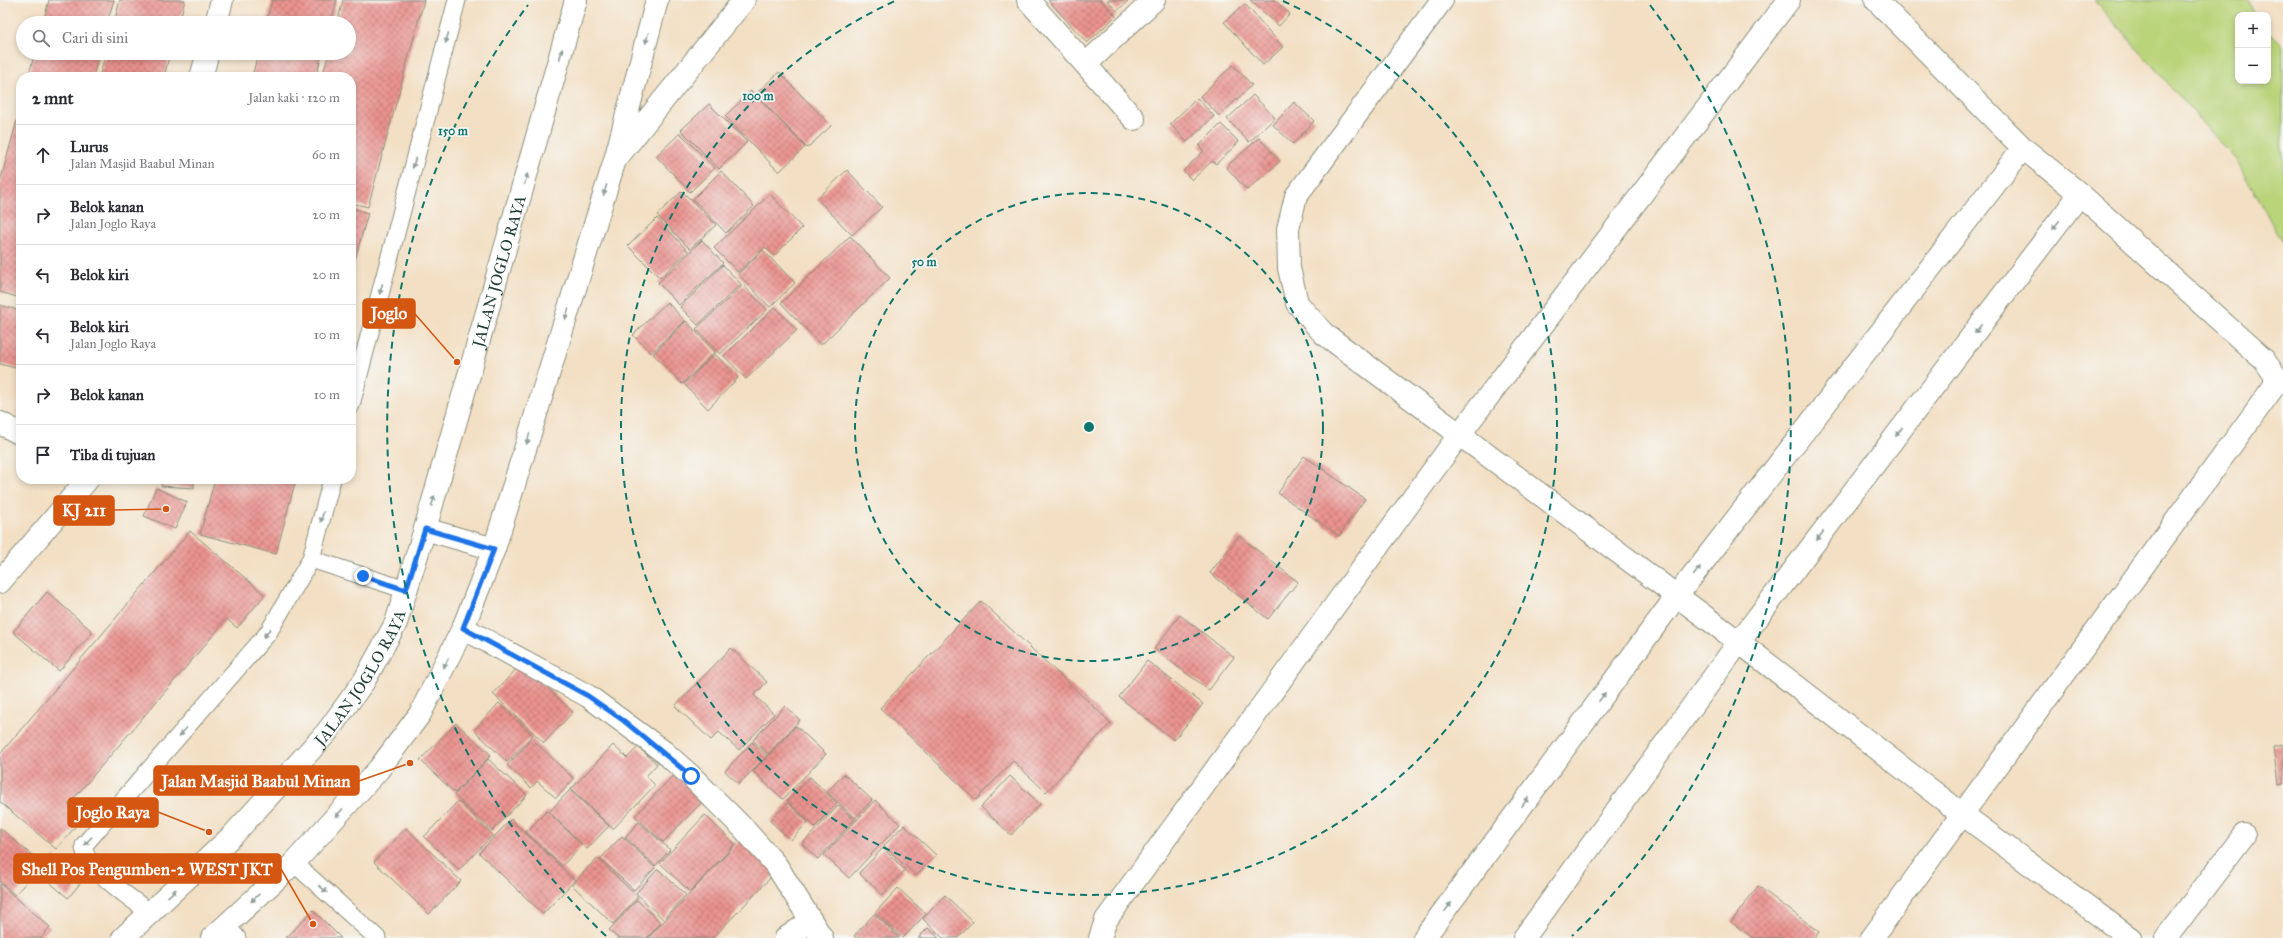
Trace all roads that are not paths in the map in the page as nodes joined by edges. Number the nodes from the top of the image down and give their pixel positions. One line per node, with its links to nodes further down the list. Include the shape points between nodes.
1 (222, 0): 11 (street)
2 (457, 0): 19 (lane, one-way to 19)
3 (576, 0): 25 (street, JALAN JOGLO RAYA, one-way to 3)
4 (657, 0): 17 (street, one-way to 17)
5 (744, 0): 17 (street)
6 (1028, 0): 13 (street)
7 (1154, 0): 13 (street)
8 (1442, 0): 22 (street, via 1296,196 1288,229 1289,268 1297,303 1323,333)
9 (1789, 0): 22 (street)
10 (1876, 0): 16 (street)
11 (218, 16)
12 (206, 60): 14 (street)
13 (1086, 64): 15 (street)
14 (202, 72)
15 (1134, 119)
16 (2023, 148): 18 (street); 30 (street, one-way to 16)
17 (615, 160): 26 (street, one-way to 26)
18 (2080, 194): 32 (street, one-way to 32); 33 (street, via 2264,360 2275,375 2275,385)
19 (356, 386)
20 (0, 423): 21 (street)
21 (16, 431)
22 (1459, 435): 30 (street); 42 (street, via 1106,920)
23 (84, 484): 28 (street)
24 (331, 484): 27 (lane, one-way to 27)
25 (425, 529): 26 (street); 29 (street, JALAN JOGLO RAYA)
26 (494, 549): 31 (street)
27 (311, 559): 29 (lane); 36 (lane, one-way to 36, via 268,633 84,845 85,854 107,880)
28 (0, 582)
29 (406, 590): 36 (street, JALAN JOGLO RAYA, one-way to 29, via 233,835 327,732 364,681 396,623)
30 (1676, 597): 32 (street); 43 (street, one-way to 30)
31 (463, 628): 35 (street, one-way to 35, via 420,714 379,768); 37 (street, via 588,696 664,752 744,829 776,865)
32 (1739, 642): 33 (street); 44 (street)
33 (1962, 814): 45 (street); 46 (street)
34 (2244, 835): 47 (street)
35 (294, 862): 38 (street, one-way to 38); 40 (lane, one-way to 40)
36 (151, 913): 39 (street, JALAN JOGLO RAYA)
37 (816, 929): 41 (street)
38 (225, 934)
39 (123, 938)
40 (377, 938)
41 (786, 938)
42 (1100, 938)
43 (1424, 938)
44 (1524, 938)
45 (1872, 938)
46 (2130, 938)
47 (2166, 938)

